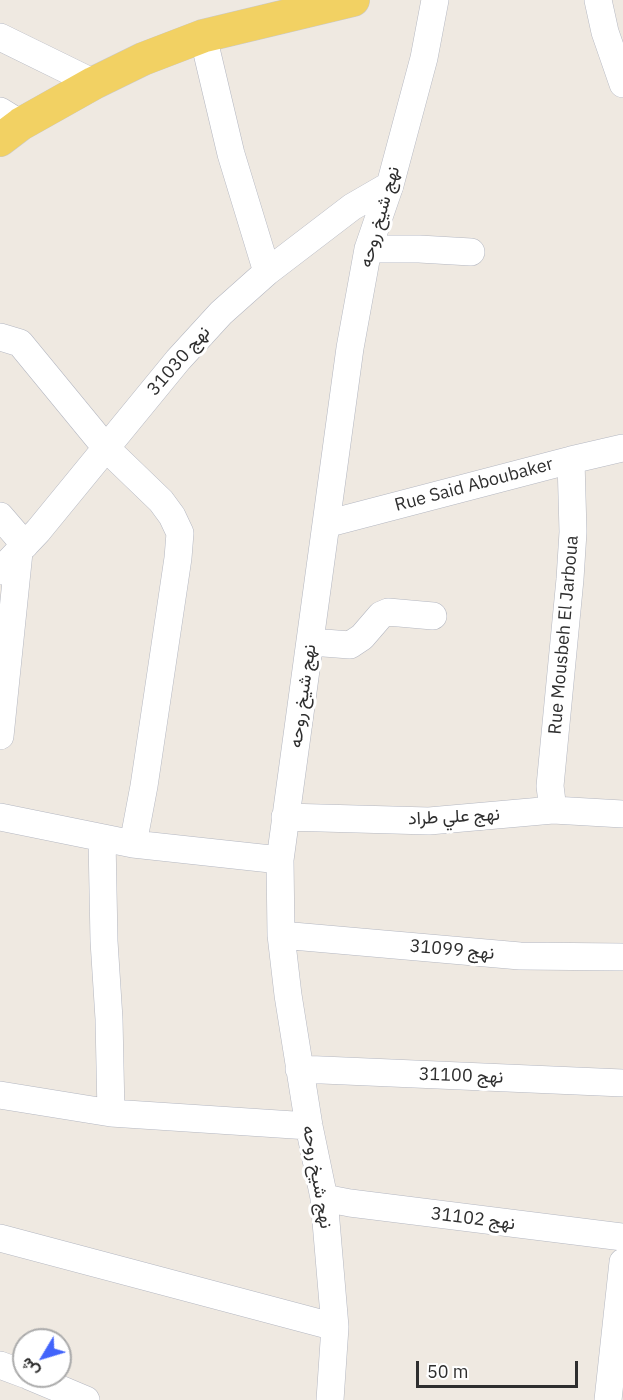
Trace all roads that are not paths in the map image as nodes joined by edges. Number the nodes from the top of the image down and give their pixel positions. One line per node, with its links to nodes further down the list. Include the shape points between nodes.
1 (353, 0): 4 (main road)
2 (435, 0): 9 (street, نهج شيخ روحه, via 424,58)
3 (598, 0): 7 (street, via 604,32)
4 (203, 36): 6 (main road); 12 (street, via 231,154)
5 (0, 37): 6 (street)
6 (94, 83): 8 (main road)
7 (623, 84)
8 (7, 125)
9 (390, 185): 10 (street, نهج شيخ روحه); 12 (street, نهج 31030)
10 (368, 249): 11 (street); 18 (street, نهج شيخ روحه)
11 (471, 252)
12 (264, 260): 14 (street, نهج 31030)
13 (0, 337): 14 (street, via 20,343)
14 (107, 448): 19 (street, نهج 31030); 29 (street, via 160,501 180,533)
15 (623, 448): 16 (street, Rue Said Aboubaker)
16 (571, 460): 18 (street, Rue Said Aboubaker); 24 (street, Rue Mousbeh El Jarboua, via 572,555 550,786)
17 (0, 516): 19 (street)
18 (326, 525): 22 (street, نهج شيخ روحه)
19 (22, 549): 20 (street, نهج 31030); 23 (street)
20 (0, 571)
21 (433, 616): 22 (street, via 388,612 350,645)
22 (310, 642): 27 (street, نهج شيخ روحه)
23 (0, 736)
24 (553, 810): 25 (street, نهج علي طراد); 27 (street, نهج علي طراد, via 429,821)
25 (623, 814)
26 (0, 817): 28 (street)
27 (285, 817): 30 (street, نهج شيخ روحه)
28 (102, 839): 29 (street); 36 (street)
29 (133, 843): 30 (street)
30 (280, 860): 31 (street, نهج شيخ روحه)
31 (281, 935): 32 (street, نهج 31099, via 520,956); 33 (street, نهج شيخ روحه)
32 (623, 957)
33 (299, 1069): 34 (street, نهج 31100); 37 (street, نهج شيخ روحه)
34 (623, 1083)
35 (0, 1095): 36 (street)
36 (111, 1113): 37 (street)
37 (309, 1126): 38 (street, نهج شيخ روحه)
38 (324, 1198): 39 (street, نهج 31102); 42 (street, نهج شيخ روحه)
39 (623, 1237)
40 (0, 1238): 42 (street)
41 (623, 1262): 46 (street)
42 (335, 1327): 45 (street, نهج شيخ روحه)
43 (57, 1388): 44 (street)
44 (86, 1400)
45 (330, 1400)
46 (608, 1400)

